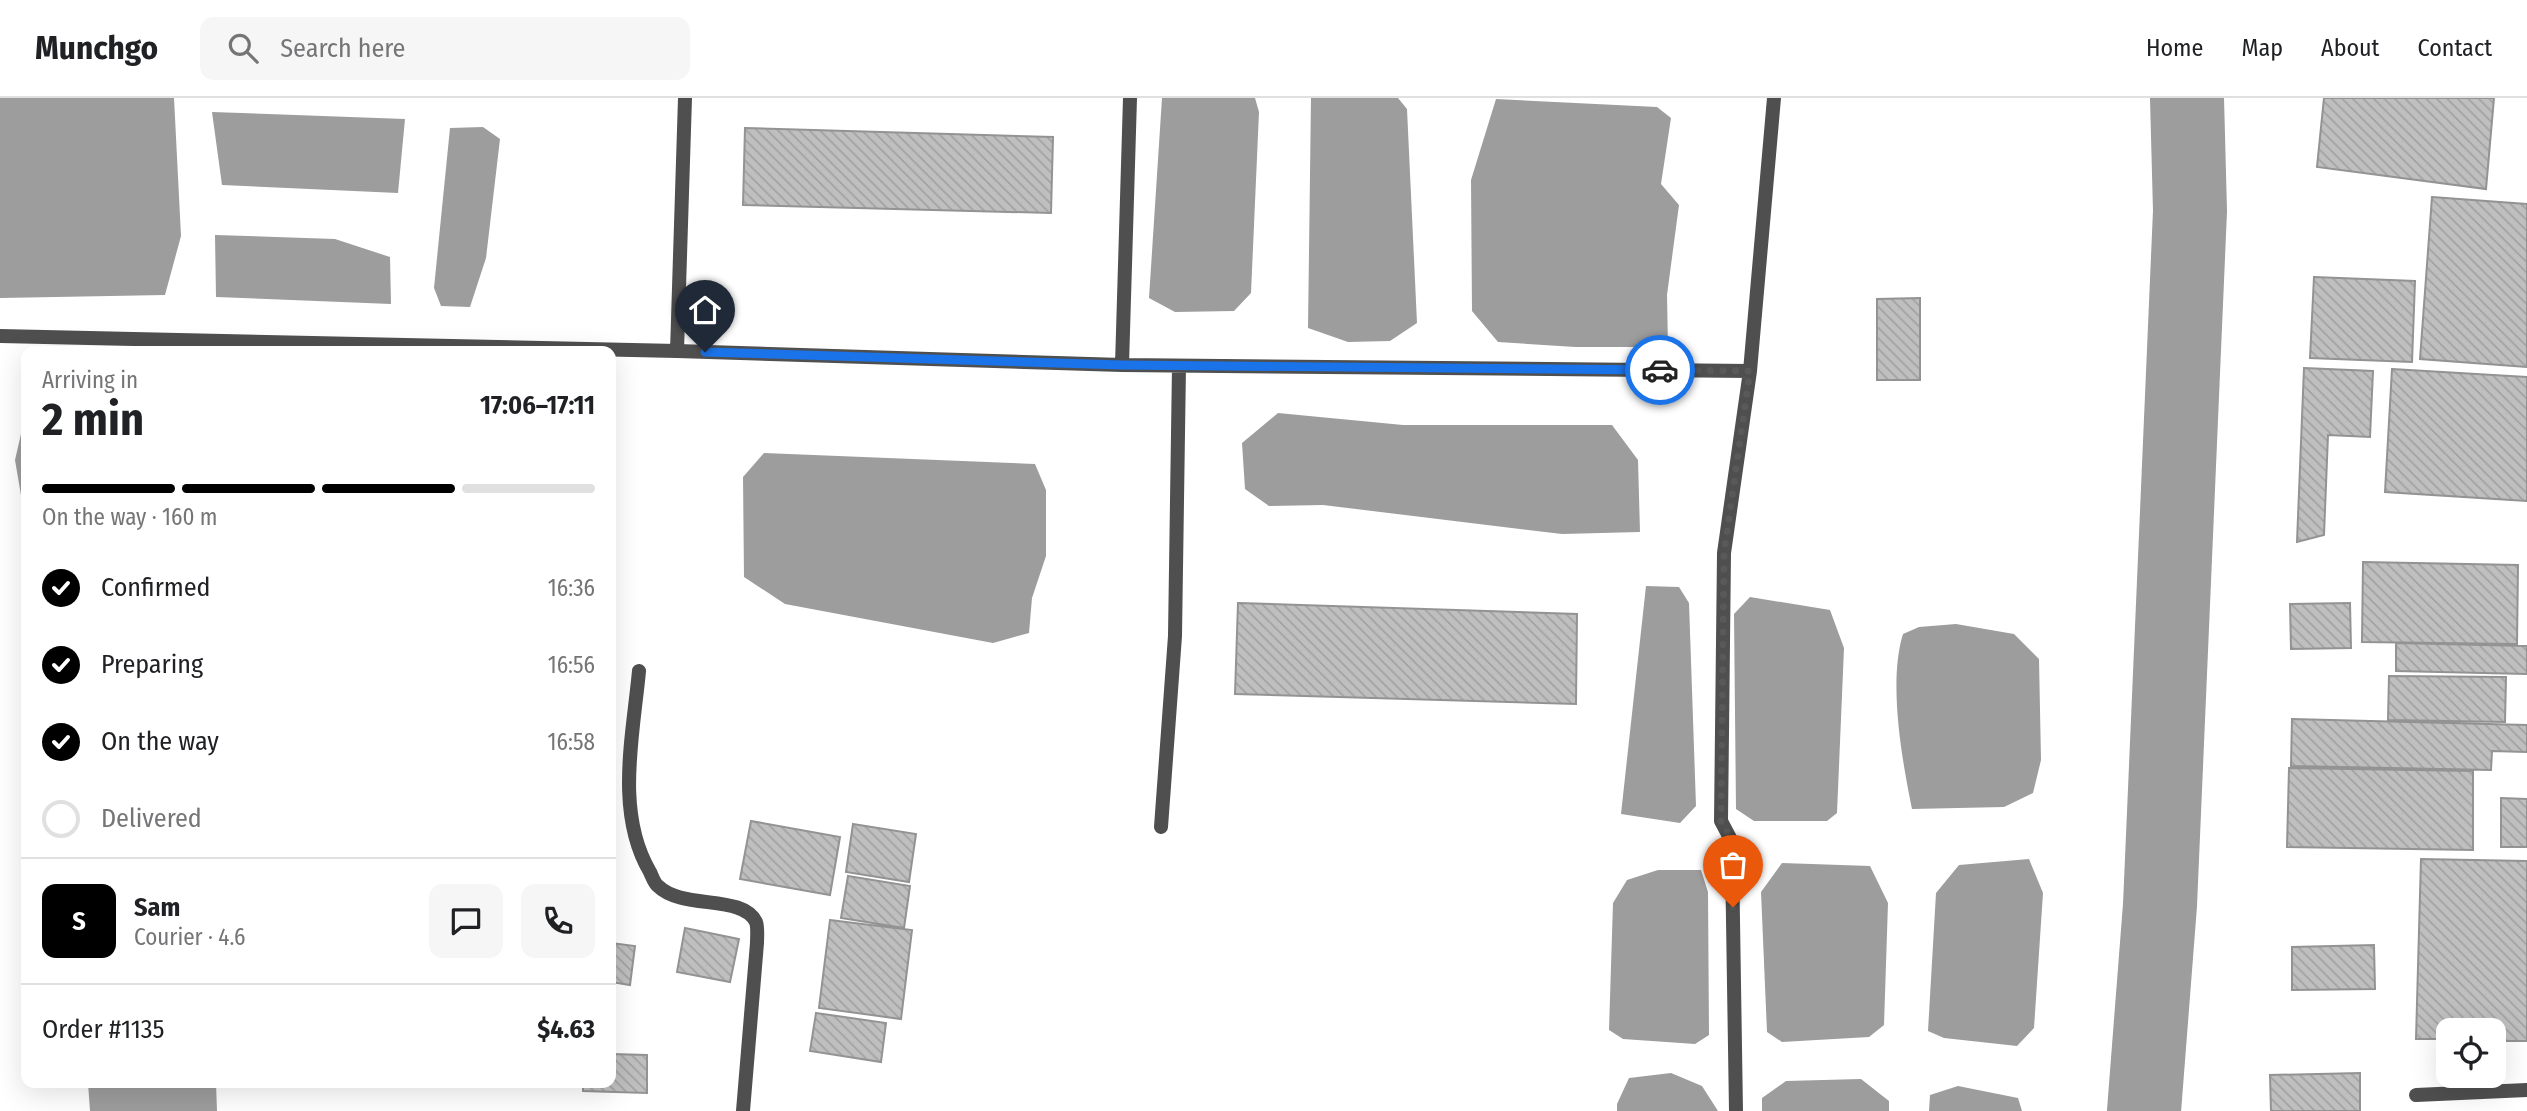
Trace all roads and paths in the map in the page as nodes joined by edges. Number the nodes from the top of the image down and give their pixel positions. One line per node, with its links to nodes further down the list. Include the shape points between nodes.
1 (685, 98): 7 (street)
2 (1130, 98): 8 (street)
3 (1774, 98): 10 (street)
4 (0, 336): 5 (street)
5 (451, 346)
6 (616, 350): 7 (street)
7 (677, 351): 8 (street)
8 (1122, 365): 9 (street)
9 (1179, 366): 10 (street); 12 (street, via 1175,636)
10 (1750, 371): 16 (street, via 1724,553 1721,821 1732,856)
11 (639, 671): 15 (street, via 629,768 630,814 642,859 658,886 682,900 743,908 756,922)
12 (1161, 827)
13 (2527, 1090): 14 (street)
14 (2416, 1096)
15 (743, 1111)
16 (1736, 1111)

